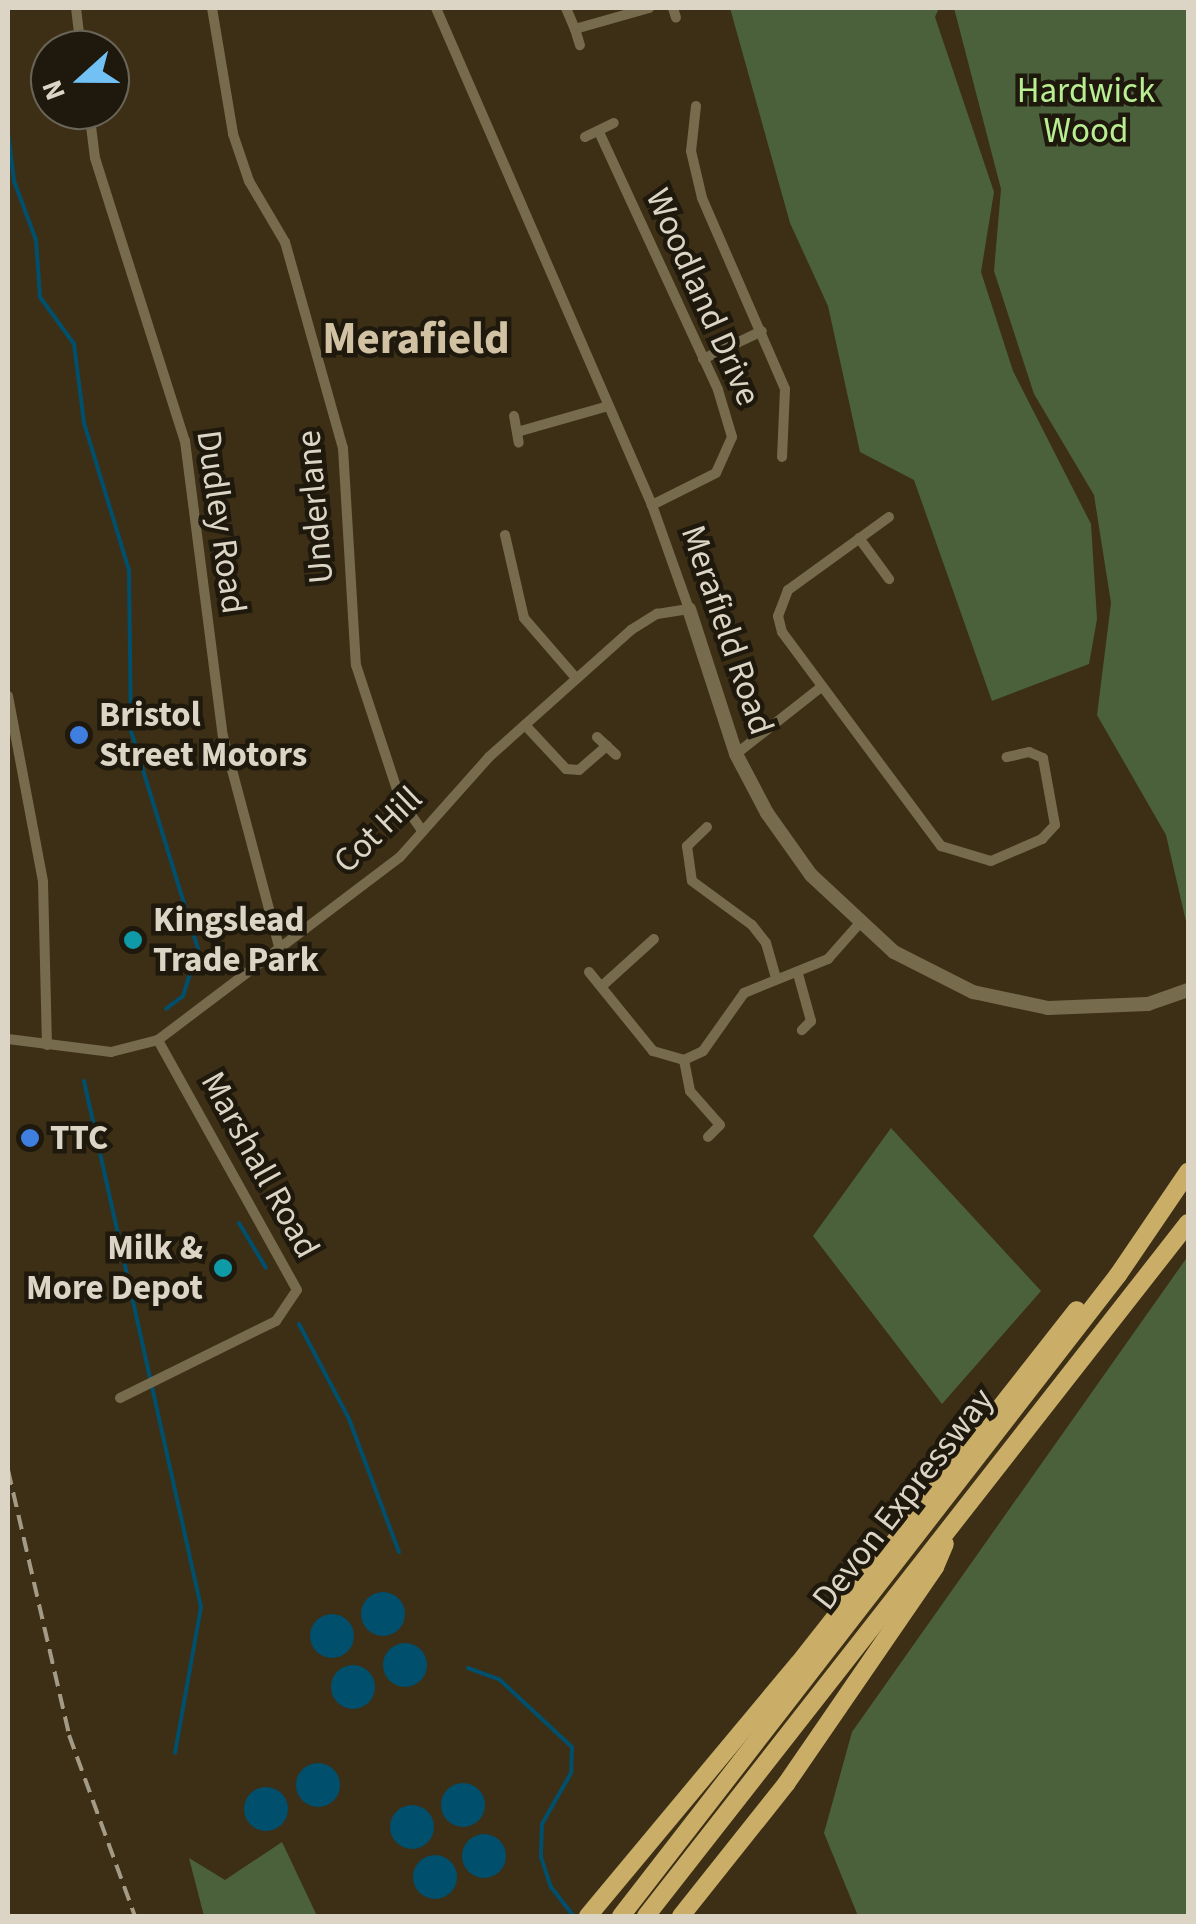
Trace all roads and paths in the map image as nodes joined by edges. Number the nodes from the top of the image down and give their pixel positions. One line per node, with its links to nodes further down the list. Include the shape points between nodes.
1 (212, 8): 33 (street, Underlane, via 233,134 250,182 285,242 343,448 356,665 400,799)
2 (436, 8): 14 (street, Merafield Road)
3 (566, 8): 5 (street)
4 (649, 8): 5 (street)
5 (575, 29): 6 (street)
6 (580, 45)
7 (696, 106): 12 (street, via 694,171)
8 (614, 123): 10 (street)
9 (92, 130): 36 (street, Dudley Road, via 186,441 223,736)
10 (599, 132): 11 (street); 13 (street, Woodland Drive)
11 (584, 137)
12 (762, 331): 13 (street); 16 (street, via 785,389)
13 (703, 359): 17 (street, Woodland Drive, via 728,415 727,455 696,487)
14 (608, 406): 15 (street, via 518,438); 17 (street, Merafield Road)
15 (514, 416)
16 (782, 458)
17 (652, 505): 22 (street, Merafield Road)
18 (889, 517): 20 (street)
19 (505, 535): 23 (street, via 524,618)
20 (859, 538): 21 (street); 24 (street, via 780,602 782,632)
21 (889, 579)
22 (689, 609): 23 (street, Cot Hill, via 656,614); 29 (street, Merafield Road)
23 (576, 678): 26 (street, Cot Hill)
24 (820, 688): 29 (street); 31 (street, via 922,826 964,856 991,861 1020,851 1055,825 1043,758 1029,752)
25 (8, 696): 45 (street, via 43,882)
26 (525, 726): 28 (street, via 566,769 579,770); 33 (street, Cot Hill)
27 (598, 737): 28 (street)
28 (607, 746): 30 (street)
29 (736, 754): 34 (street, Merafield Road, via 778,829)
30 (616, 755)
31 (1006, 756)
32 (707, 826): 39 (street, via 687,846 692,881 752,925 766,943)
33 (421, 829): 36 (street, Cot Hill, via 400,857)
34 (859, 924): 38 (street, via 828,959); 41 (street, Merafield Road, via 924,971 973,992 1048,1008 1148,1004)
35 (654, 939): 40 (street)
36 (279, 947): 44 (street, Cot Hill)
37 (589, 972): 40 (street)
38 (798, 974): 39 (street); 42 (street, via 811,1021)
39 (776, 979): 46 (street, via 744,993 702,1051)
40 (602, 986): 46 (street, via 653,1050)
41 (1188, 990)
42 (802, 1030)
43 (8, 1037): 45 (street, Cot Hill)
44 (158, 1040): 45 (street, Cot Hill, via 110,1052); 51 (street, Marshall Road, via 297,1290 276,1321)
45 (48, 1044)
46 (684, 1060): 47 (street, via 690,1092 720,1125)
47 (708, 1138)
48 (1188, 1172): 49 (highway, Devon Expressway)
49 (1159, 1215): 53 (highway, Devon Expressway); 54 (highway, via 1043,1348)
50 (1188, 1223): 52 (highway, Devon Expressway)
51 (120, 1398)
52 (954, 1520): 55 (highway, Devon Expressway); 56 (highway, via 935,1568 854,1687)
53 (886, 1575): 54 (highway); 55 (highway, Devon Expressway)
54 (799, 1663): 57 (highway)
55 (674, 1869): 58 (highway); 59 (highway)
56 (683, 1913)
57 (588, 1916)
58 (621, 1916)
59 (646, 1916)

